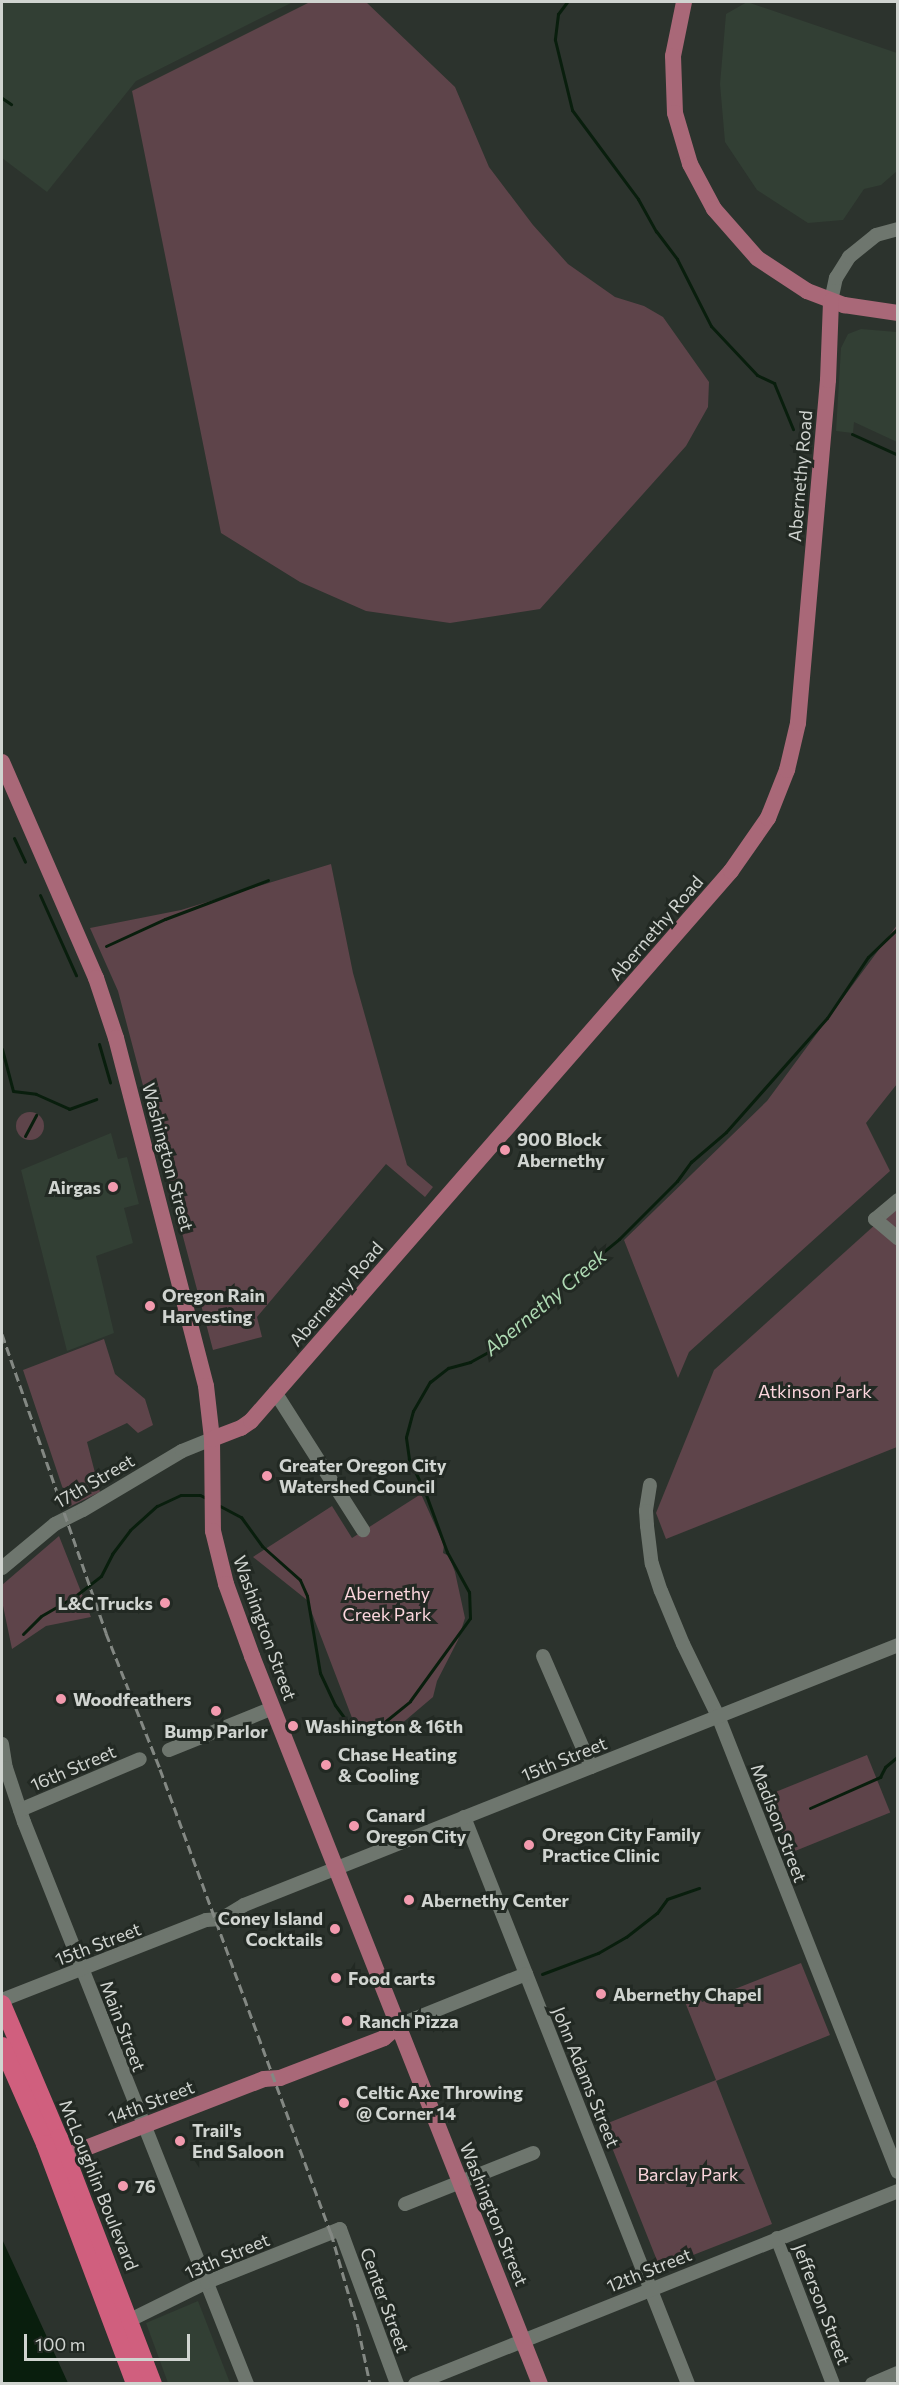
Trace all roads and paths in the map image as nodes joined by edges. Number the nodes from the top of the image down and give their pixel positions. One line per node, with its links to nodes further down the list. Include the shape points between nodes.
1 (684, 2): 3 (main road, via 674,44 672,88 677,126 693,171 714,209 750,251 783,277)
2 (897, 230): 3 (street, via 876,235 849,257 836,278)
3 (831, 302): 4 (main road); 8 (main road, Abernethy Road, via 828,380 798,723 787,770 768,818 731,872)
4 (897, 313)
5 (2, 762): 9 (main road, Washington Street, via 105,1003 188,1309 206,1386)
6 (897, 1200): 7 (street, via 875,1219)
7 (897, 1238)
8 (275, 1392): 9 (main road, Abernethy Road, via 246,1425); 11 (street)
9 (212, 1439): 12 (street, 17th Street, via 182,1451 54,1524); 15 (main road, Washington Street, via 213,1531 223,1573)
10 (650, 1485): 16 (street, Madison Street, via 646,1510 655,1574 682,1644)
11 (363, 1530)
12 (2, 1568)
13 (897, 1645): 16 (street, 15th Street)
14 (543, 1656): 20 (street)
15 (273, 1708): 18 (street); 23 (main road, Washington Street)
16 (718, 1716): 20 (street, 15th Street); 32 (street, Madison Street)
17 (2, 1744): 21 (street, Main Street)
18 (169, 1750)
19 (140, 1759): 21 (street, 16th Street)
20 (591, 1767): 22 (street, 15th Street)
21 (20, 1810): 24 (street, Main Street)
22 (464, 1817): 23 (street, 15th Street); 25 (street, John Adams Street)
23 (336, 1868): 24 (street, 15th Street, via 244,1905 221,1919 206,1920); 27 (main road, Washington Street)
24 (83, 1968): 26 (street, 15th Street); 29 (street, Main Street)
25 (526, 1974): 27 (street, 14th Street); 39 (street, John Adams Street)
26 (2, 2002): 31 (highway, McLoughlin Boulevard)
27 (399, 2025): 29 (main road, 14th Street, via 379,2027 274,2068 264,2079); 33 (main road, Washington Street)
28 (2, 2046): 31 (highway, McLoughlin Boulevard)
29 (143, 2126): 31 (main road, 14th Street); 38 (street, Main Street)
30 (533, 2153): 33 (street)
31 (58, 2159): 40 (highway, McLoughlin Boulevard); 43 (highway, McLoughlin Boulevard)
32 (897, 2172)
33 (461, 2181): 35 (street); 41 (main road, Washington Street)
34 (897, 2191): 37 (street, 12th Street)
35 (405, 2204)
36 (340, 2229): 38 (street, 13th Street); 46 (street, Center Street)
37 (777, 2238): 39 (street, 12th Street); 50 (street, Jefferson Street)
38 (207, 2282): 40 (street, 13th Street); 45 (street, Main Street)
39 (650, 2289): 41 (street, 12th Street); 49 (street, John Adams Street)
40 (130, 2319): 44 (highway, McLoughlin Boulevard)
41 (523, 2340): 47 (street, 12th Street); 48 (main road, Washington Street)
42 (897, 2373): 51 (street)
43 (135, 2384)
44 (153, 2384)
45 (247, 2384)
46 (397, 2384)
47 (415, 2384)
48 (540, 2384)
49 (688, 2384)
50 (833, 2384)
51 (872, 2384)

